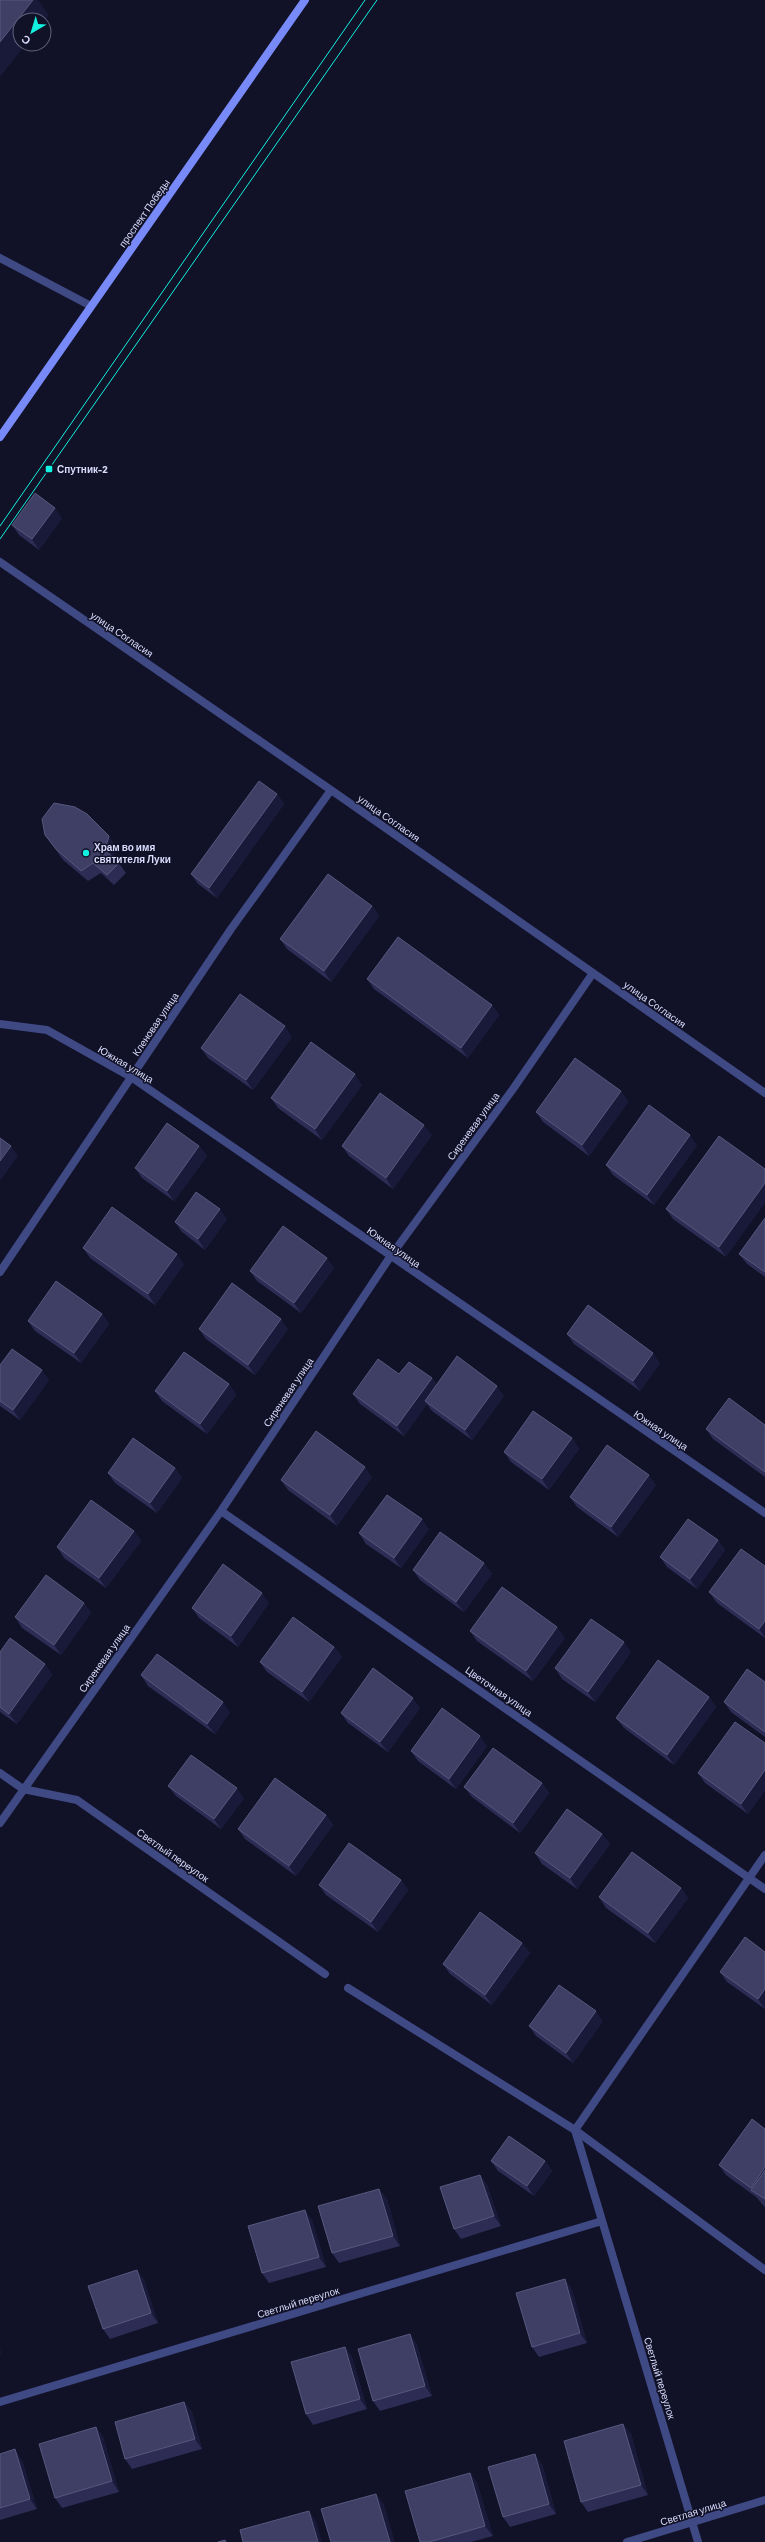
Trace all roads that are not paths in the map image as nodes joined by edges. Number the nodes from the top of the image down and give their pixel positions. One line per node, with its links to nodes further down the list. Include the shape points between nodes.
1 (305, 0): 3 (main road, проспект Победы)
2 (0, 258): 3 (street)
3 (91, 306): 4 (main road, проспект Победы)
4 (0, 437)
5 (0, 562): 6 (street, улица Согласия)
6 (331, 790): 7 (street, улица Согласия); 9 (street, Кленовая улица, via 231,929)
7 (593, 973): 10 (street, улица Согласия); 11 (street, Сиреневая улица, via 513,1089)
8 (0, 1024): 9 (street, Южная улица, via 47,1030)
9 (131, 1077): 11 (street, Южная улица); 12 (street, Кленовая улица)
10 (765, 1093)
11 (390, 1257): 13 (street, Сиреневая улица); 14 (street, Южная улица)
12 (0, 1272)
13 (221, 1511): 16 (street, Сиреневая улица); 19 (street, Цветочная улица)
14 (765, 1513)
15 (0, 1773): 16 (street, Светлый переулок)
16 (23, 1789): 17 (street, Сиреневая улица); 21 (street, Светлый переулок, via 77,1800)
17 (0, 1822)
18 (765, 1855): 19 (street)
19 (750, 1878): 20 (street, Цветочная улица); 23 (street)
20 (765, 1889)
21 (325, 1974)
22 (348, 1988): 23 (street)
23 (575, 2130): 24 (street, Светлый переулок); 25 (street)
24 (602, 2221): 26 (street, Светлый переулок); 28 (street, Светлый переулок)
25 (765, 2270)
26 (0, 2402)
27 (765, 2500): 28 (street, Светлая улица)
28 (693, 2522): 29 (street, Светлая улица); 30 (street, Светлый переулок)
29 (627, 2542)
30 (698, 2542)

